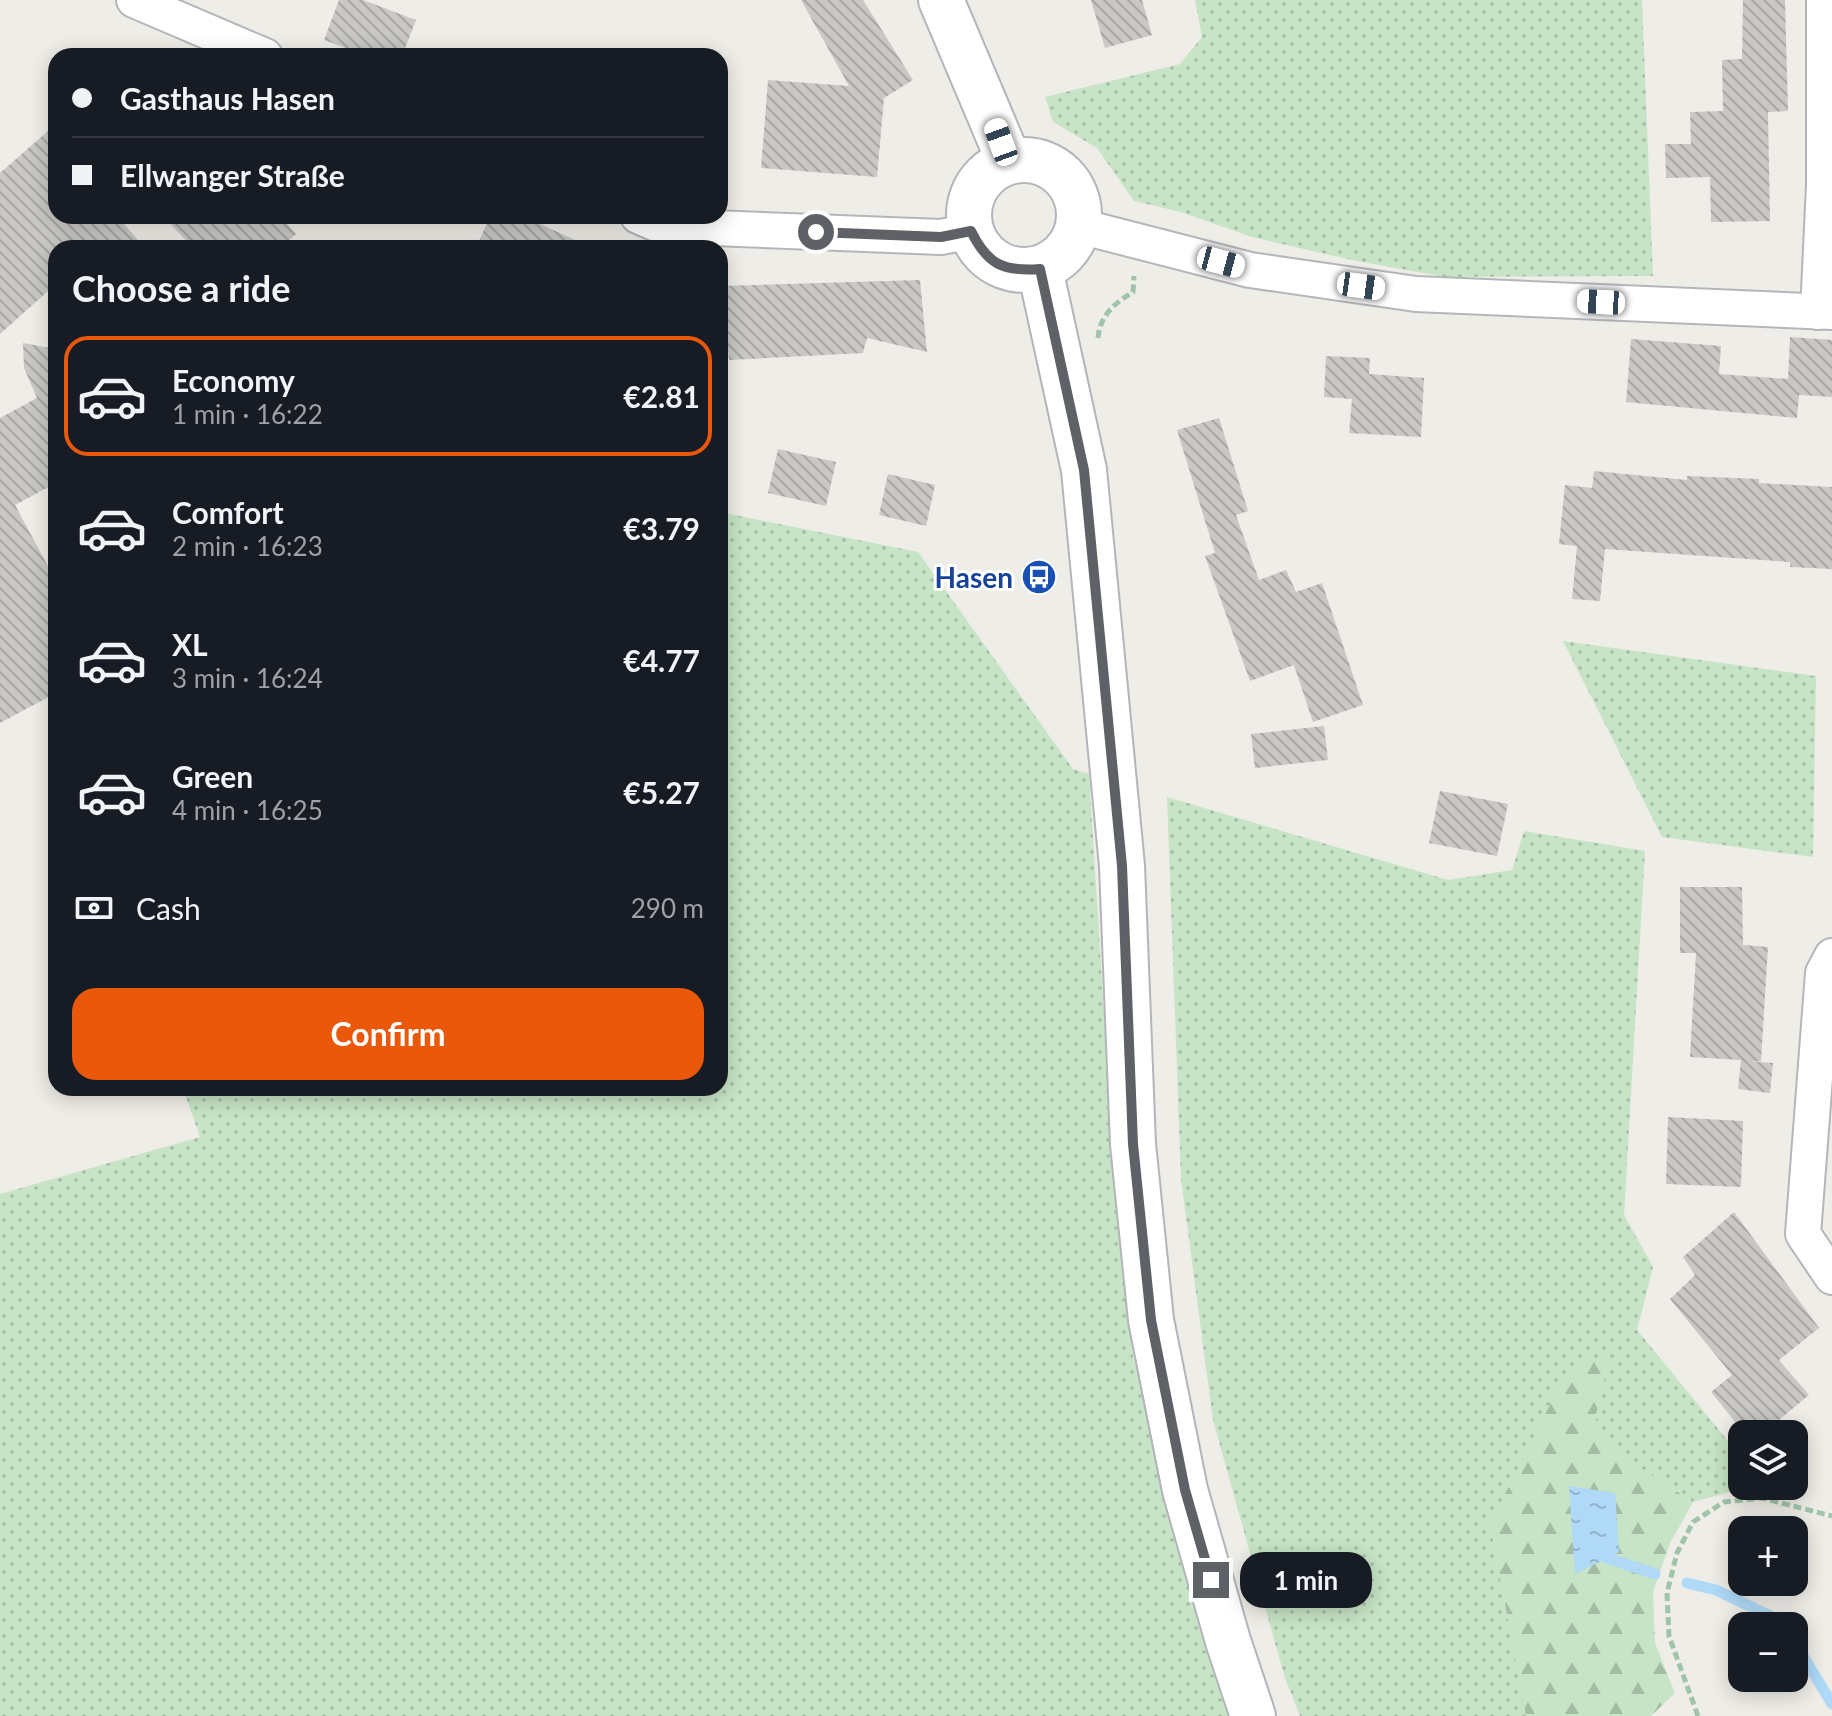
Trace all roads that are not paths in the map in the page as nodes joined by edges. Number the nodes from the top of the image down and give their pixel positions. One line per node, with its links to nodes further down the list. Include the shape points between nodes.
1 (134, 0): 4 (street)
2 (941, 0): 5 (street)
3 (1824, 0): 10 (street)
4 (246, 48)
5 (1009, 161): 7 (street, via 1053,167 1070,183 1079,204); 8 (street, via 975,188 968,209)
6 (656, 224): 8 (street, via 941,237)
7 (1079, 226): 9 (street, via 1065,253); 10 (street, via 1250,270 1416,294)
8 (971, 231): 9 (street, via 980,250 997,264 1018,271)
9 (1040, 269): 13 (street, via 1084,470 1122,866 1133,1144 1151,1320 1185,1490)
10 (1825, 312)
11 (1832, 956): 12 (street, via 1823,973 1803,1234)
12 (1832, 1277)
13 (1253, 1716)

